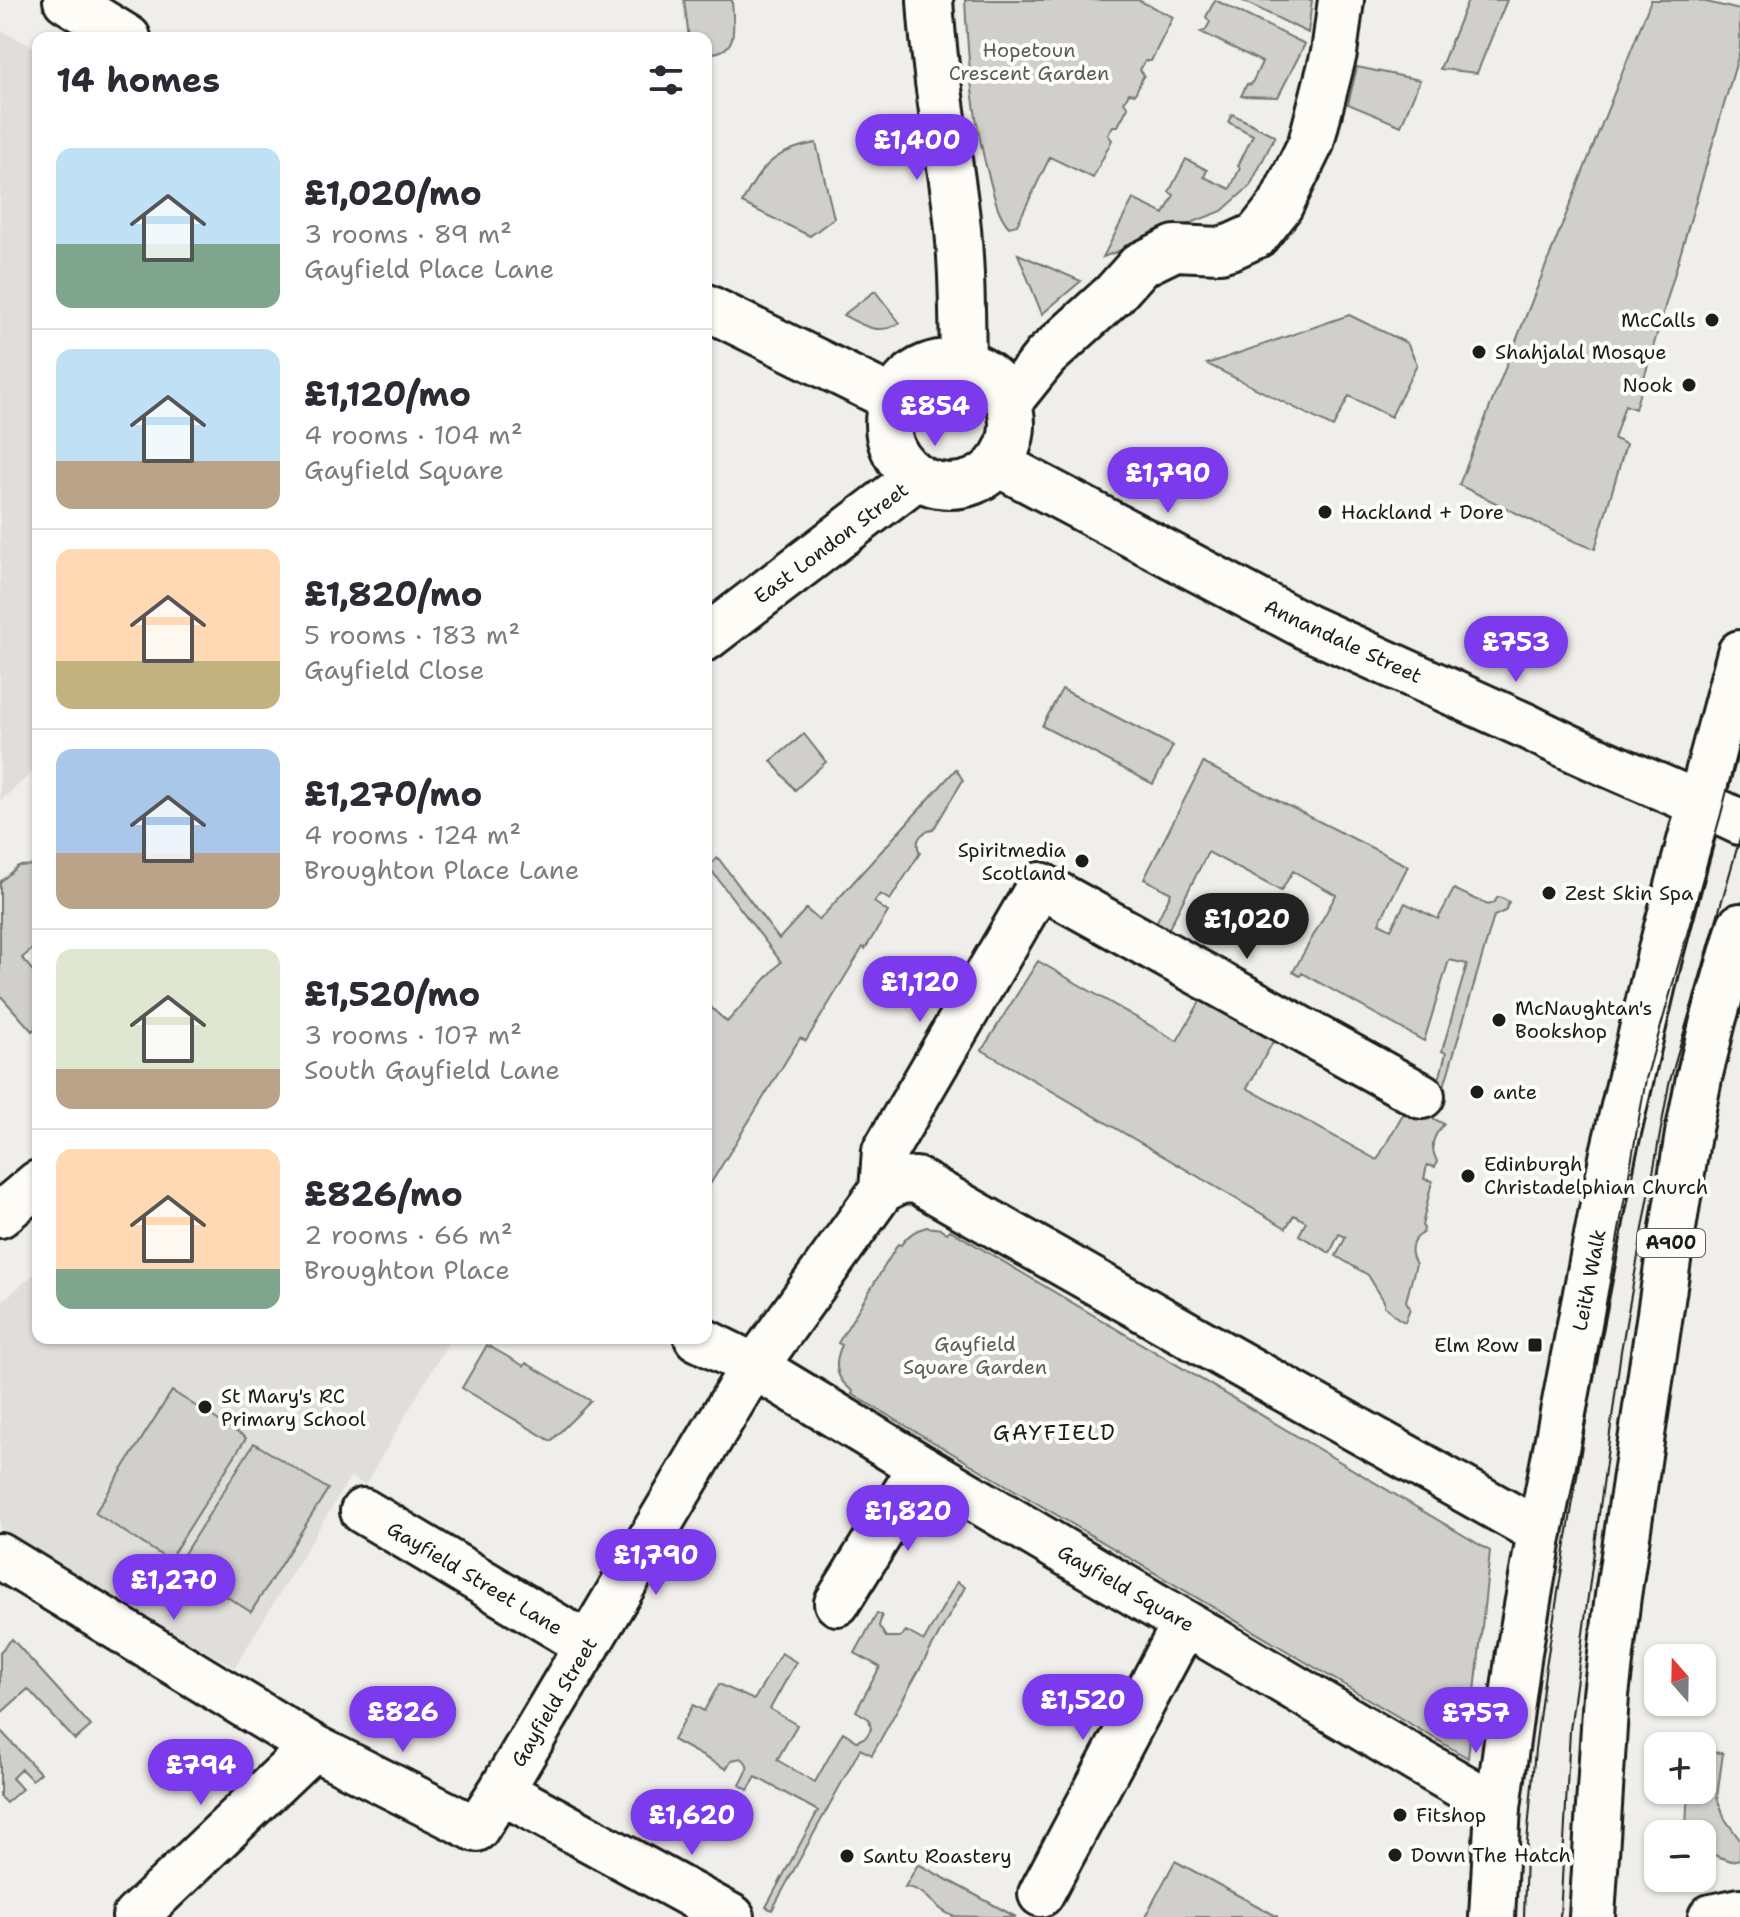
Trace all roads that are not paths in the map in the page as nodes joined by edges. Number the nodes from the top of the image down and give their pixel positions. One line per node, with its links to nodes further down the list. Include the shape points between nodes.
1 (66, 0): 4 (street)
2 (930, 0): 6 (street, via 955,205)
3 (1341, 0): 8 (street, via 1334,53 1311,143 1280,206 1257,235 1220,250 1175,248 1140,265 1046,356)
4 (118, 32)
5 (712, 310): 7 (street)
6 (963, 363): 7 (street, via 922,369); 8 (street, via 994,380)
7 (893, 399): 10 (street, via 888,427 892,445)
8 (1009, 402): 9 (street, via 1012,431)
9 (998, 464): 10 (street, via 960,486); 13 (street, Annandale Street, via 1307,627)
10 (917, 477): 11 (street, East London Street)
11 (712, 633)
12 (1740, 653): 13 (street, Leith Walk)
13 (1699, 803): 14 (street, Annandale Street); 24 (street, Leith Walk, via 1613,1153)
14 (1740, 822)
15 (1740, 926): 37 (street, A900, via 1699,1078 1665,1275 1608,1681)
16 (1422, 1096): 18 (street, via 1040,885 885,1151)
17 (32, 1188): 19 (street)
18 (882, 1190): 21 (street); 24 (street, via 916,1180)
19 (0, 1215)
20 (709, 1344): 21 (street, Gayfield Square)
21 (754, 1366): 22 (street, Gayfield Square); 28 (street, Gayfield Street)
22 (921, 1467): 26 (street); 27 (street, Gayfield Square)
23 (363, 1511): 28 (street, Gayfield Street Lane)
24 (1540, 1532): 31 (street, Leith Walk)
25 (0, 1556): 29 (street)
26 (837, 1603)
27 (1185, 1623): 31 (street, Gayfield Square); 32 (street)
28 (588, 1645): 30 (street, Gayfield Street)
29 (313, 1747): 30 (street, Gayfield Street, via 476,1829); 34 (street)
30 (501, 1791): 35 (street)
31 (1498, 1807): 36 (street, Leith Walk)
32 (1041, 1894)
33 (1740, 1911): 38 (street)
34 (135, 1917)
35 (732, 1917)
36 (1492, 1917)
37 (1592, 1917)
38 (1711, 1917)

